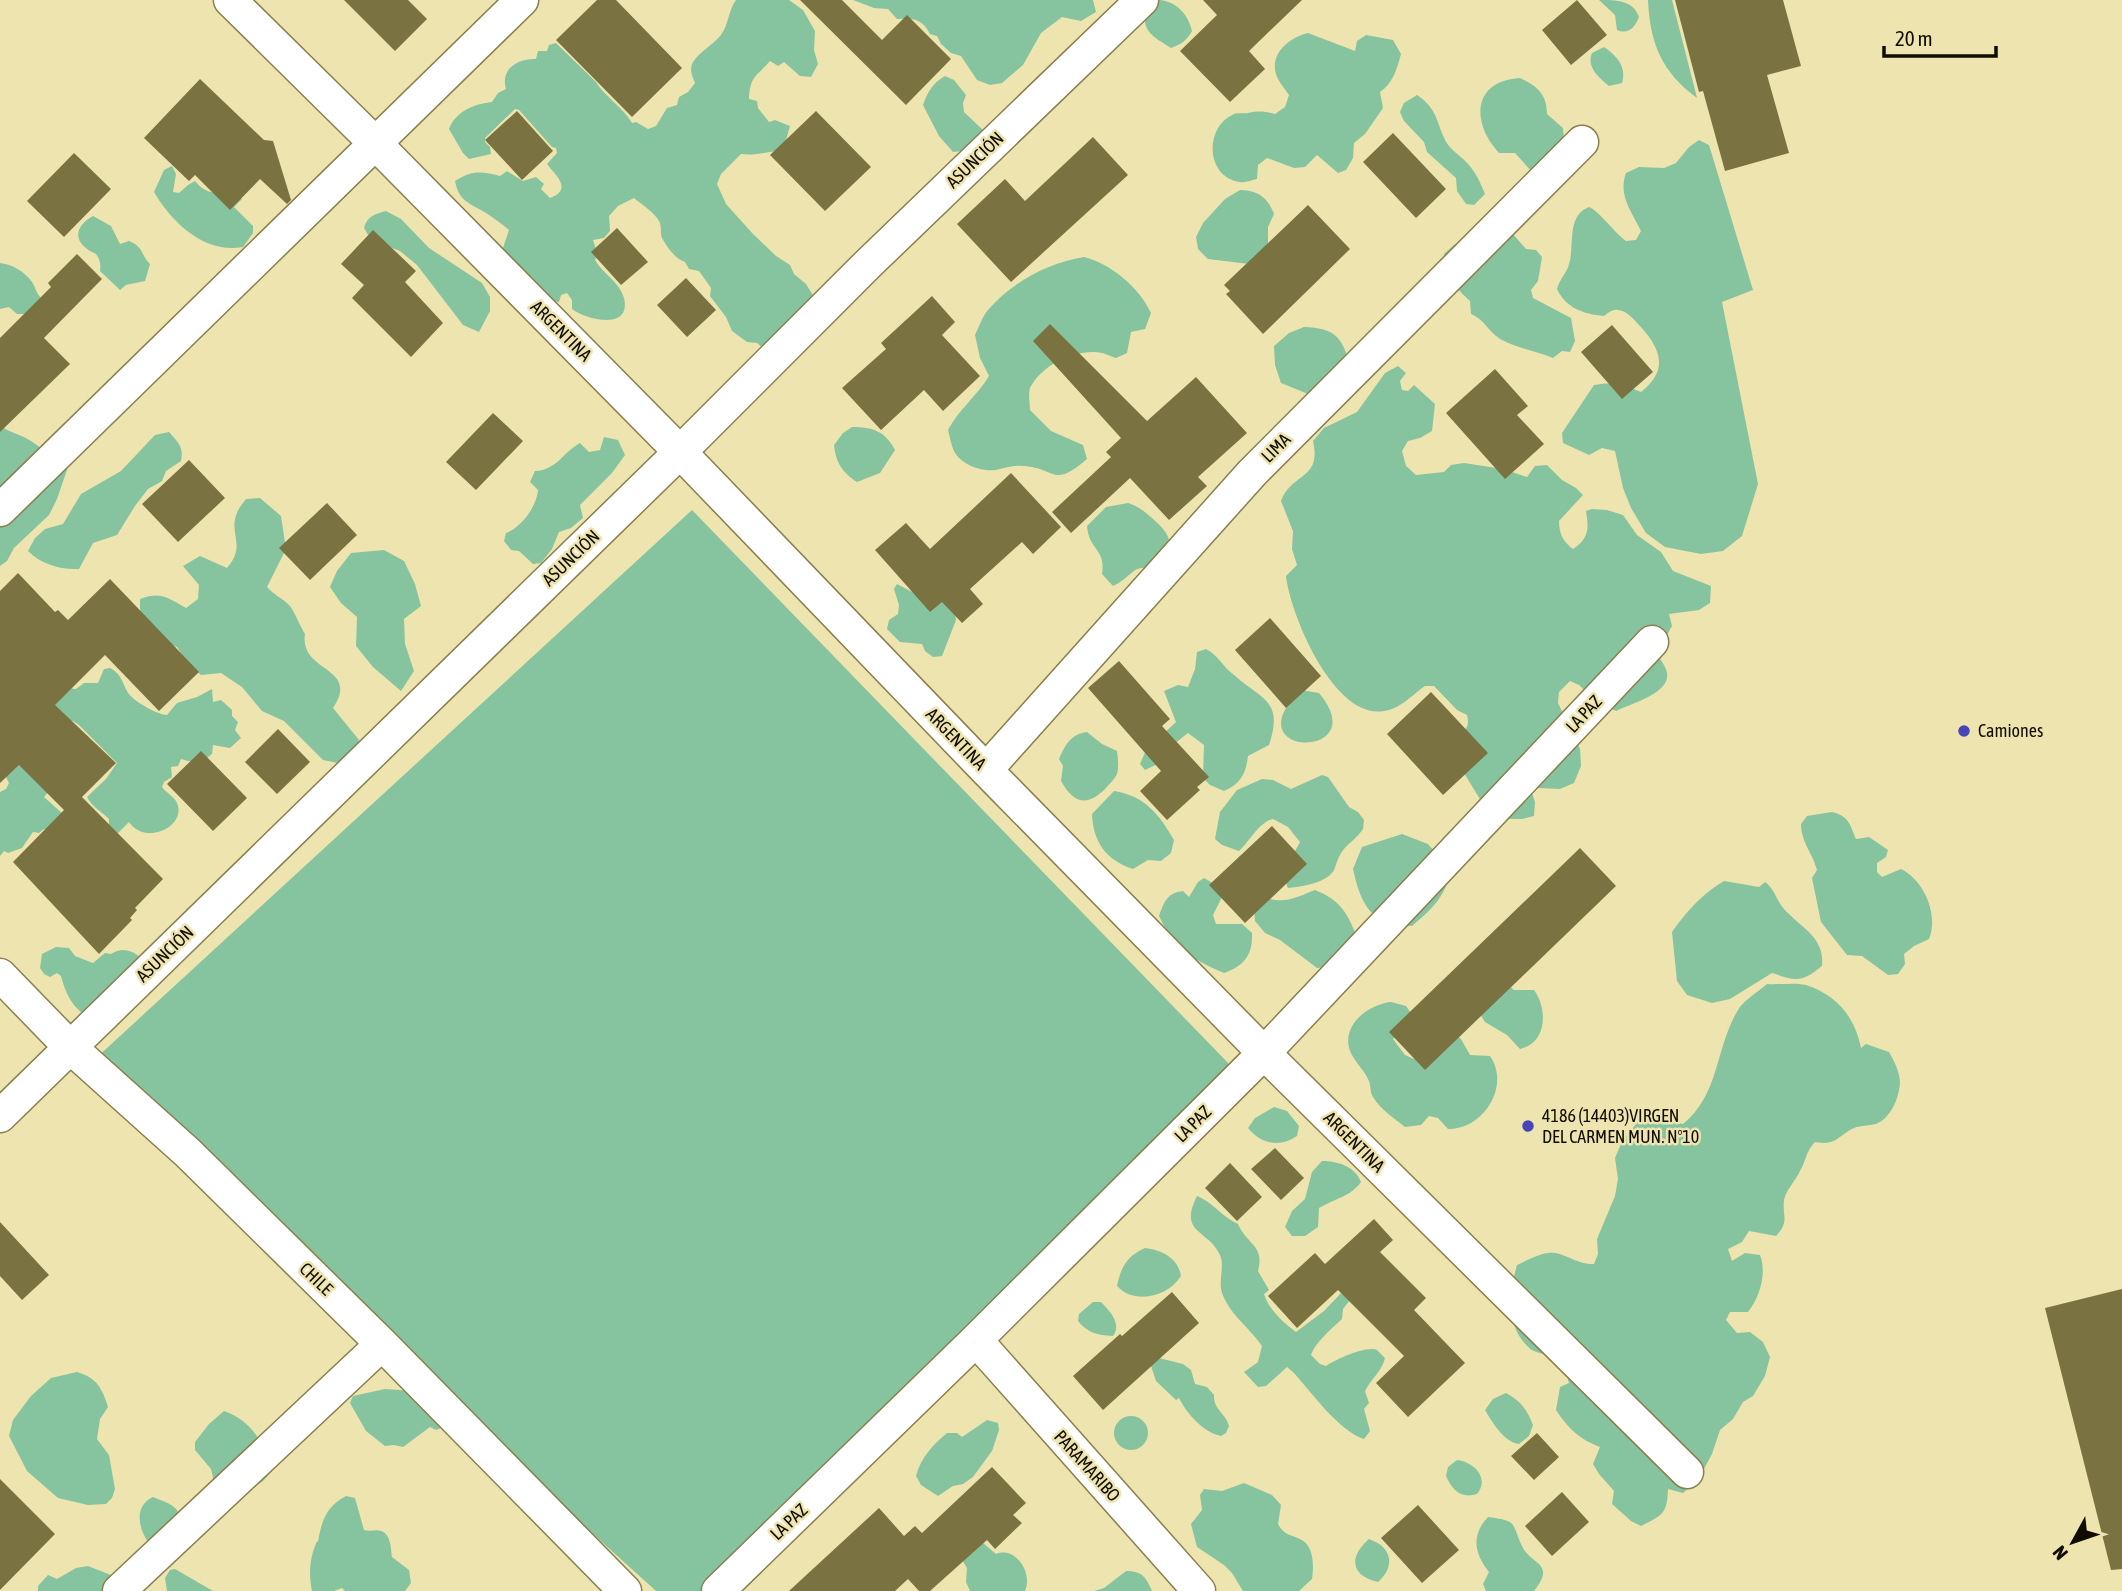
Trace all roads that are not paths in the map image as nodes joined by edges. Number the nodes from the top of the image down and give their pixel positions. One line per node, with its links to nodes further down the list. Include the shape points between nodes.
1 (230, 0): 5 (street, ARGENTINA)
2 (522, 0): 5 (street)
3 (1142, 0): 6 (street, ASUNCIÓN)
4 (1582, 142): 9 (street, LIMA, via 1252,473)
5 (376, 144): 6 (street, ARGENTINA); 7 (street)
6 (680, 452): 9 (street, ARGENTINA); 11 (street, ASUNCIÓN)
7 (0, 510)
8 (1652, 642): 12 (street, LA PAZ)
9 (986, 770): 12 (street, ARGENTINA)
10 (0, 975): 11 (street, CHILE)
11 (70, 1047): 13 (street, ASUNCIÓN); 15 (street, CHILE, via 188,1153)
12 (1264, 1053): 14 (street, LA PAZ); 16 (street, ARGENTINA)
13 (0, 1115)
14 (976, 1340): 19 (street, LA PAZ); 20 (street, PARAMARIBO)
15 (382, 1344): 17 (street); 18 (street, CHILE)
16 (1687, 1472)
17 (120, 1591)
18 (625, 1591)
19 (718, 1591)
20 (1199, 1591)

